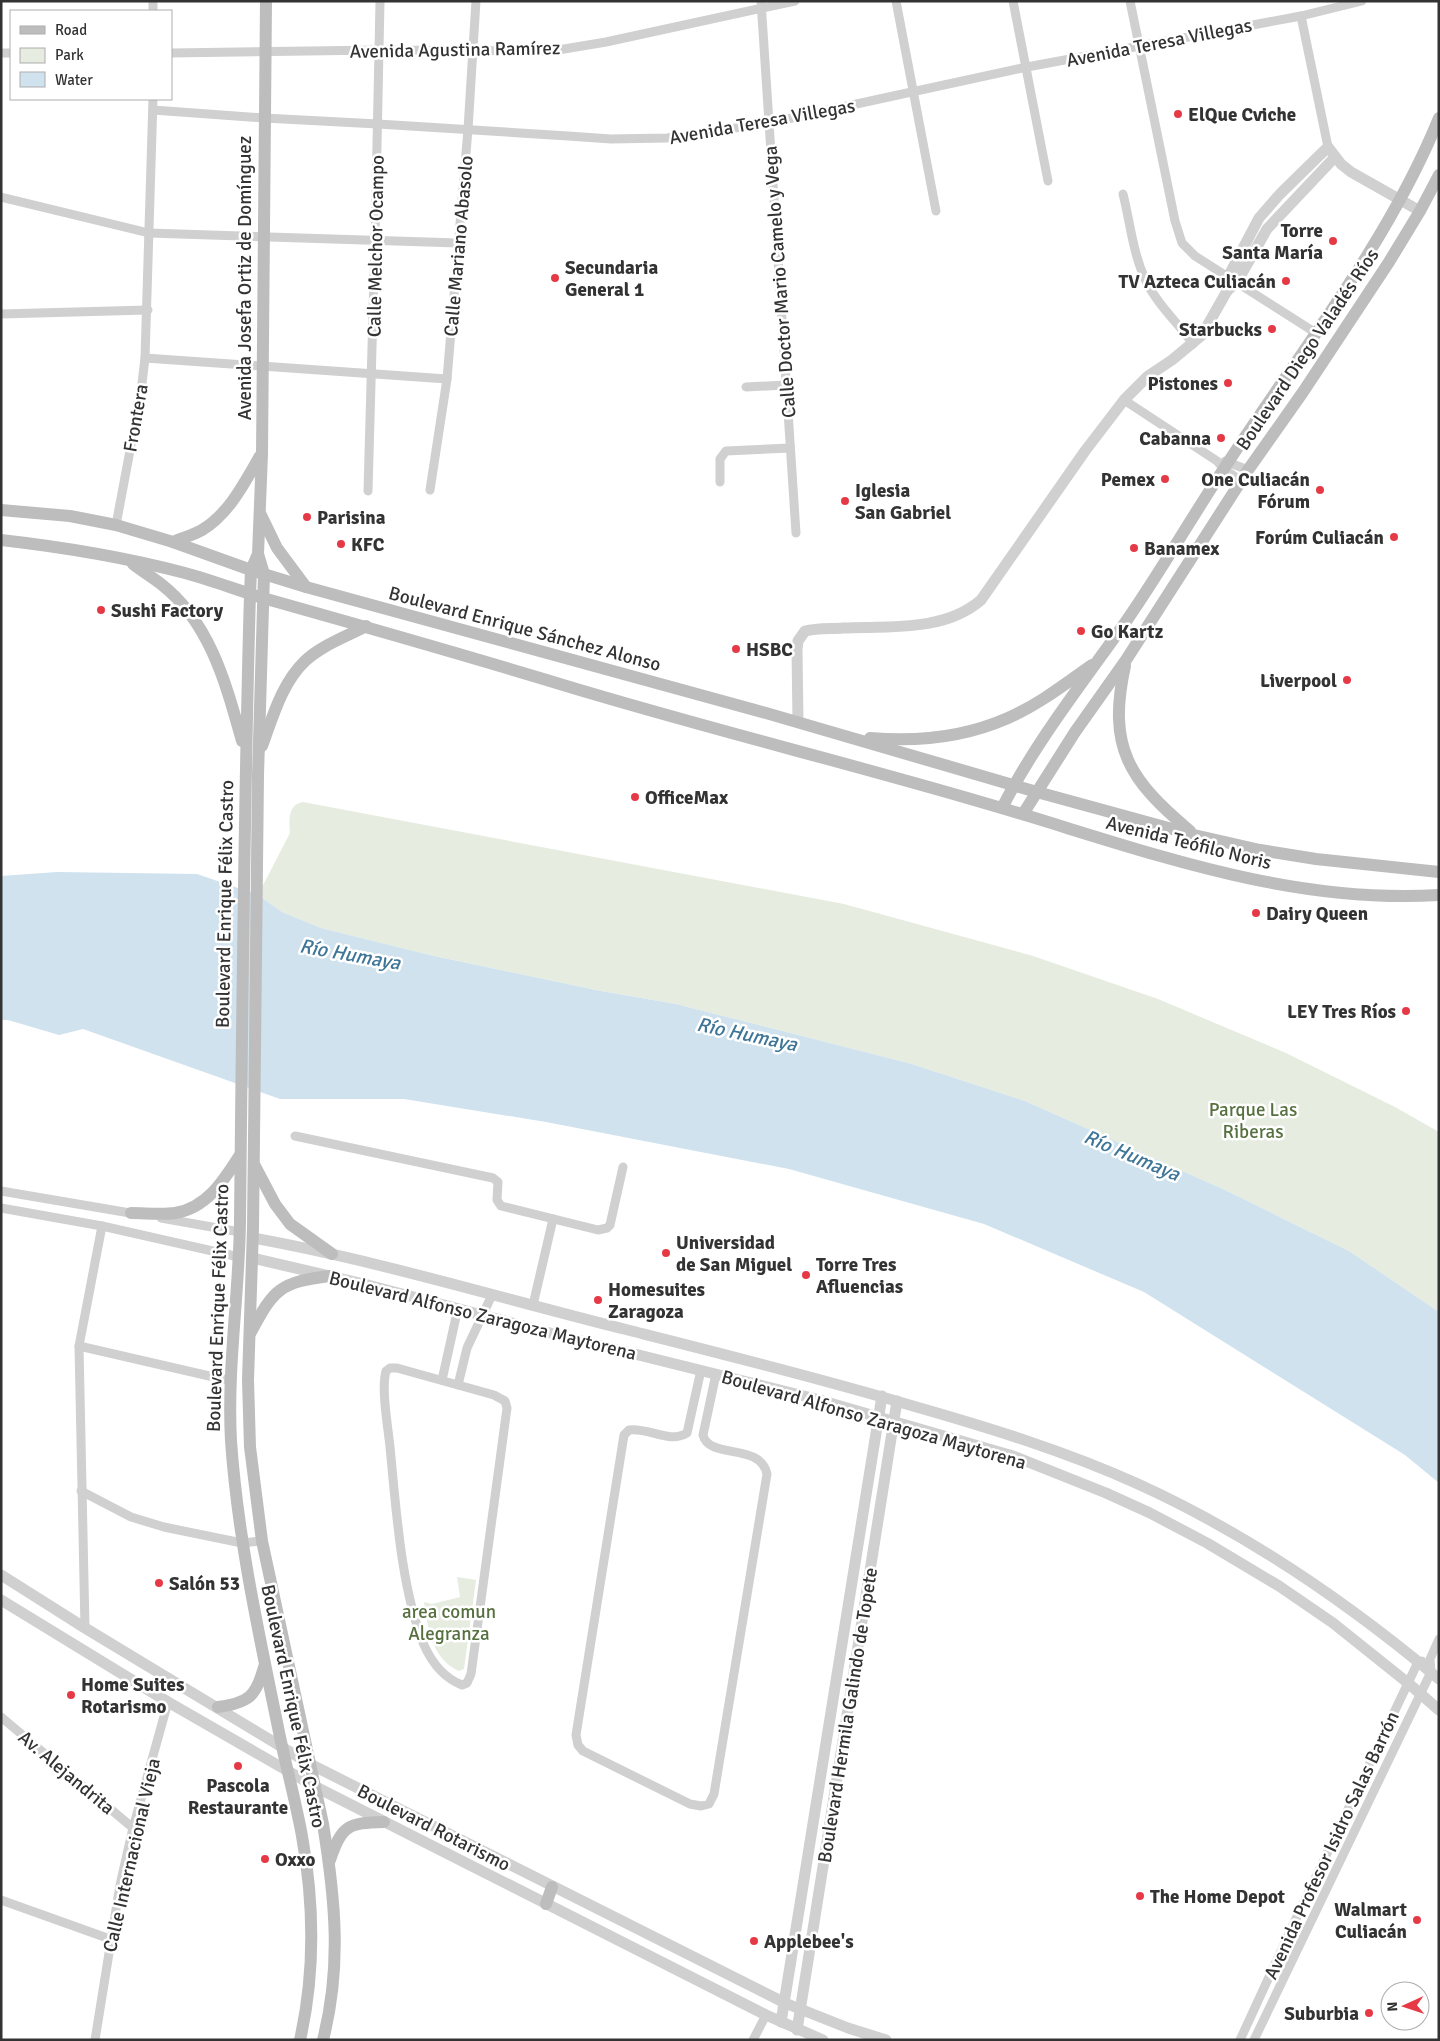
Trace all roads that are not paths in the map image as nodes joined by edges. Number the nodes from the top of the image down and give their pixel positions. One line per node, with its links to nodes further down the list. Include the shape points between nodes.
1 (266, 1): 14 (main road, Avenida Josefa Ortiz de Domínguez)
2 (380, 1): 12 (street, Calle Melchor Ocampo)
3 (476, 1): 13 (street, Calle Mariano Abasolo)
4 (795, 1): 9 (street, Avenida Agustina Ramírez)
5 (896, 1): 17 (street)
6 (1013, 1): 16 (street)
7 (1130, 1): 11 (street)
8 (1362, 1): 10 (street, Avenida Teresa Villegas)
9 (762, 5): 13 (street, Avenida Agustina Ramírez, via 579,47 532,52); 22 (street, Calle Doctor Mario Camelo y Vega)
10 (1301, 16): 11 (street, Avenida Teresa Villegas); 25 (street)
11 (1140, 45): 16 (street, Avenida Teresa Villegas); 38 (street, via 1178,235 1187,249)
12 (379, 50): 13 (street, Avenida Agustina Ramírez); 14 (street, Avenida Agustina Ramírez); 23 (street, Calle Melchor Ocampo)
13 (473, 51): 24 (street, Calle Mariano Abasolo)
14 (265, 52): 15 (street, Avenida Agustina Ramírez); 20 (main road, Avenida Josefa Ortiz de Domínguez)
15 (172, 54)
16 (1027, 67): 17 (street, Avenida Teresa Villegas); 28 (street)
17 (912, 93): 22 (street, Avenida Teresa Villegas); 32 (street)
18 (152, 100): 19 (street, Frontera)
19 (153, 110): 20 (street, Avenida Teresa Villegas); 34 (street, Frontera)
20 (264, 118): 23 (street, Avenida Teresa Villegas); 35 (main road, Avenida Josefa Ortiz de Domínguez)
21 (1439, 118): 31 (main road, Boulevard Diego Valadés Ríos)
22 (769, 123): 24 (street, Avenida Teresa Villegas, via 644,139); 47 (street, Calle Doctor Mario Camelo y Vega)
23 (378, 124): 24 (street, Avenida Teresa Villegas); 36 (street, Calle Melchor Ocampo)
24 (468, 129): 37 (street, Calle Mariano Abasolo)
25 (1328, 147): 26 (street); 38 (street, via 1259,218)
26 (1335, 157): 31 (street, via 1351,172); 38 (street, via 1271,224)
27 (1439, 175): 33 (main road, Boulevard Diego Valadés Ríos)
28 (1048, 181)
29 (1123, 194): 42 (street, via 1145,280)
30 (1, 197): 34 (street)
31 (1401, 200): 33 (street); 41 (main road, Boulevard Diego Valadés Ríos)
32 (936, 211)
33 (1420, 211): 53 (main road, Boulevard Diego Valadés Ríos, via 1324,361)
34 (149, 233): 35 (street); 39 (street, Frontera)
35 (264, 237): 36 (street); 44 (main road, Avenida Josefa Ortiz de Domínguez)
36 (375, 240): 37 (street); 45 (street, Calle Melchor Ocampo)
37 (458, 243): 46 (street, Calle Mariano Abasolo)
38 (1232, 279): 41 (street); 42 (street, via 1208,325)
39 (148, 310): 40 (street); 43 (street, Frontera)
40 (1, 314)
41 (1316, 333): 52 (main road, Boulevard Diego Valadés Ríos)
42 (1193, 344): 49 (street, via 1148,376)
43 (145, 358): 44 (street); 59 (street, Frontera)
44 (264, 365): 45 (street); 51 (main road, Avenida Josefa Ortiz de Domínguez)
45 (372, 373): 46 (street); 56 (street, Calle Melchor Ocampo)
46 (447, 378): 55 (street, Calle Mariano Abasolo)
47 (786, 385): 48 (street); 50 (street, Calle Doctor Mario Camelo y Vega)
48 (746, 387)
49 (1124, 400): 52 (street); 73 (street, via 1084,451 1026,538 969,610 929,624 805,631 797,650)
50 (790, 448): 54 (street, via 726,451 720,459); 60 (street, Calle Doctor Mario Camelo y Vega)
51 (262, 454): 58 (main road, Avenida Josefa Ortiz de Domínguez); 62 (main road, via 242,487 217,518 202,530)
52 (1223, 464): 53 (street); 72 (main road, Boulevard Diego Valadés Ríos, via 1129,618)
53 (1244, 475): 71 (main road, Boulevard Diego Valadés Ríos)
54 (720, 482)
55 (430, 490)
56 (368, 492)
57 (1, 510): 59 (main road, Boulevard Enrique Sánchez Alonso, via 70,516)
58 (260, 510): 63 (main road, Avenida Josefa Ortiz de Domínguez); 67 (main road, via 277,548)
59 (116, 525): 62 (main road, Boulevard Enrique Sánchez Alonso)
60 (796, 533)
61 (1, 540): 64 (main road)
62 (173, 542): 65 (main road, Boulevard Enrique Sánchez Alonso)
63 (258, 554): 65 (main road, Avenida Josefa Ortiz de Domínguez); 66 (main road, Avenida Josefa Ortiz de Domínguez)
64 (124, 559): 68 (main road); 75 (main road, via 162,584 201,628 214,653)
65 (251, 570): 66 (main road, Boulevard Enrique Sánchez Alonso); 68 (main road, Boulevard Enrique Félix Castro)
66 (264, 574): 67 (main road, Boulevard Enrique Sánchez Alonso); 69 (main road, Boulevard Enrique Félix Castro)
67 (306, 587): 73 (main road, Boulevard Enrique Sánchez Alonso)
68 (250, 594): 69 (main road); 75 (main road, Boulevard Enrique Félix Castro)
69 (263, 598): 70 (main road); 76 (main road, Boulevard Enrique Félix Castro)
70 (366, 626): 76 (main road, via 321,649 306,660 291,678); 80 (main road, via 620,703)
71 (1126, 660): 79 (main road, Boulevard Diego Valadés Ríos); 82 (main road, via 1118,704 1122,747 1141,785)
72 (1098, 661): 74 (main road, via 1030,707 987,726 906,740); 78 (main road, Boulevard Diego Valadés Ríos)
73 (798, 722): 74 (main road, Boulevard Enrique Sánchez Alonso)
74 (847, 736): 78 (main road, Boulevard Enrique Sánchez Alonso)
75 (246, 753): 77 (main road, Boulevard Enrique Félix Castro)
76 (258, 758): 77 (main road, Boulevard Enrique Félix Castro)
77 (251, 775): 86 (main road, Boulevard Enrique Félix Castro); 87 (main road, Boulevard Enrique Félix Castro)
78 (1014, 785): 79 (main road, Boulevard Enrique Sánchez Alonso); 80 (main road, Boulevard Diego Valadés Ríos)
79 (1037, 792): 81 (main road, Boulevard Diego Valadés Ríos); 82 (main road, Avenida Teófilo Noris)
80 (1002, 808): 81 (main road)
81 (1023, 814): 84 (main road, Avenida Teófilo Noris, via 1164,858 1250,880 1368,896)
82 (1194, 834): 83 (main road, Avenida Teófilo Noris, via 1260,850)
83 (1439, 872)
84 (1439, 895)
85 (295, 1136): 92 (street, via 494,1178 498,1182 497,1200 501,1206)
86 (240, 1155): 91 (main road, via 222,1184 202,1202 175,1213); 94 (main road, Boulevard Enrique Félix Castro)
87 (253, 1163): 95 (main road, Boulevard Enrique Félix Castro); 96 (main road, via 290,1224)
88 (623, 1166): 92 (street, via 607,1228 598,1230)
89 (1, 1191): 91 (street)
90 (1, 1208): 93 (street)
91 (131, 1213): 94 (street)
92 (553, 1219): 101 (street)
93 (102, 1226): 97 (street); 106 (street)
94 (240, 1232): 97 (main road, Boulevard Enrique Félix Castro)
95 (253, 1238): 96 (street, Boulevard Alfonso Zaragoza Maytorena); 98 (main road, Boulevard Enrique Félix Castro)
96 (332, 1254): 100 (street, Boulevard Alfonso Zaragoza Maytorena)
97 (239, 1257): 110 (main road, Boulevard Enrique Félix Castro)
98 (252, 1258): 99 (street, Boulevard Alfonso Zaragoza Maytorena); 104 (main road, Boulevard Enrique Félix Castro)
99 (330, 1276): 102 (street, Boulevard Alfonso Zaragoza Maytorena); 104 (main road, via 300,1280 285,1286 266,1305)
100 (492, 1295): 101 (street, Boulevard Alfonso Zaragoza Maytorena); 103 (street)
101 (533, 1305): 113 (street, Boulevard Alfonso Zaragoza Maytorena)
102 (458, 1308): 103 (street, Boulevard Alfonso Zaragoza Maytorena); 105 (street)
103 (484, 1315): 107 (street); 108 (street, Boulevard Alfonso Zaragoza Maytorena)
104 (249, 1337): 120 (main road, Boulevard Enrique Félix Castro, via 250,1447)
105 (450, 1344): 107 (street); 111 (street)
106 (79, 1346): 110 (street); 117 (street)
107 (467, 1348): 112 (street)
108 (700, 1370): 109 (street, Boulevard Alfonso Zaragoza Maytorena); 109 (street, via 687,1433 671,1437 637,1429 628,1430 624,1435 576,1739 583,1751 690,1804 701,1806 709,1804 714,1794 767,1474 760,1460 704,1440 702,1436)
109 (716, 1374): 115 (street, Boulevard Alfonso Zaragoza Maytorena)
110 (231, 1380): 121 (main road, Boulevard Enrique Félix Castro, via 231,1436)
111 (442, 1380): 112 (street); 112 (street, via 390,1368 384,1382 401,1544 416,1620 424,1646 434,1662 449,1679 462,1685 467,1683 471,1674 507,1408 500,1397)
112 (458, 1385)
113 (882, 1396): 114 (street, Boulevard Alfonso Zaragoza Maytorena); 115 (street, Boulevard Hermila Galindo de Topete)
114 (897, 1401): 116 (street, Boulevard Hermila Galindo de Topete); 118 (street, Boulevard Alfonso Zaragoza Maytorena, via 1045,1446)
115 (878, 1417): 116 (street, Boulevard Alfonso Zaragoza Maytorena); 147 (street, Boulevard Hermila Galindo de Topete)
116 (893, 1422): 119 (street, Boulevard Alfonso Zaragoza Maytorena, via 1013,1456); 148 (street, Boulevard Hermila Galindo de Topete)
117 (81, 1491): 121 (street, via 131,1517); 124 (street)
118 (1158, 1494): 119 (street); 127 (street, Boulevard Alfonso Zaragoza Maytorena, via 1228,1530 1294,1570 1378,1629)
119 (1150, 1513): 130 (street, Boulevard Alfonso Zaragoza Maytorena, via 1279,1586 1366,1648)
120 (262, 1541): 121 (street); 137 (main road, Boulevard Enrique Félix Castro)
121 (242, 1543): 128 (main road, Boulevard Enrique Félix Castro)
122 (1, 1575): 124 (street, Boulevard Rotarismo)
123 (1, 1600): 132 (street, Boulevard Rotarismo)
124 (85, 1628): 133 (street, Boulevard Rotarismo)
125 (1439, 1639): 126 (street, Avenida Profesor Isidro Salas Barrón)
126 (1430, 1659): 127 (street); 129 (street, Avenida Profesor Isidro Salas Barrón)
127 (1418, 1662): 129 (street, Boulevard Alfonso Zaragoza Maytorena); 130 (street, Avenida Profesor Isidro Salas Barrón)
128 (265, 1664): 133 (main road, via 254,1694 235,1705); 136 (main road, Boulevard Enrique Félix Castro)
129 (1435, 1676): 131 (street, Avenida Profesor Isidro Salas Barrón)
130 (1408, 1683): 131 (street, Boulevard Alfonso Zaragoza Maytorena); 158 (street, Avenida Profesor Isidro Salas Barrón)
131 (1420, 1695): 134 (street, Boulevard Alfonso Zaragoza Maytorena); 159 (street, Avenida Profesor Isidro Salas Barrón)
132 (168, 1702): 138 (street, Boulevard Rotarismo); 141 (street, Calle Internacional Vieja)
133 (218, 1707): 136 (street, Boulevard Rotarismo)
134 (1439, 1710)
135 (1, 1717): 141 (street, Av. Alejandrita)
136 (282, 1747): 137 (street, Boulevard Rotarismo); 138 (main road, Boulevard Enrique Félix Castro)
137 (310, 1764): 139 (main road, Boulevard Enrique Félix Castro); 143 (street, Boulevard Rotarismo)
138 (289, 1771): 139 (street, Boulevard Rotarismo); 153 (main road, Boulevard Enrique Félix Castro, via 309,1890 311,1968)
139 (314, 1786): 140 (street, Boulevard Rotarismo); 142 (main road, Boulevard Enrique Félix Castro)
140 (384, 1822): 142 (main road, via 348,1827 337,1840); 145 (street, Boulevard Rotarismo)
141 (133, 1828): 146 (street, Calle Internacional Vieja)
142 (329, 1863): 154 (main road, Boulevard Enrique Félix Castro, via 336,1942)
143 (552, 1887): 145 (main road); 147 (street, Boulevard Rotarismo)
144 (1, 1900): 146 (street)
145 (546, 1904): 149 (street, Boulevard Rotarismo)
146 (110, 1939): 152 (street, Calle Internacional Vieja)
147 (785, 2003): 148 (street, Boulevard Rotarismo); 150 (street, Boulevard Hermila Galindo de Topete)
148 (800, 2010): 151 (street, Boulevard Hermila Galindo de Topete); 157 (street, Boulevard Rotarismo)
149 (766, 2015): 150 (street, Boulevard Rotarismo); 155 (street)
150 (781, 2022): 151 (street, Boulevard Rotarismo)
151 (797, 2030): 156 (street, Boulevard Rotarismo)
152 (94, 2040)
153 (300, 2040)
154 (323, 2040)
155 (753, 2040)
156 (823, 2040)
157 (886, 2040)
158 (1240, 2040)
159 (1254, 2040)

